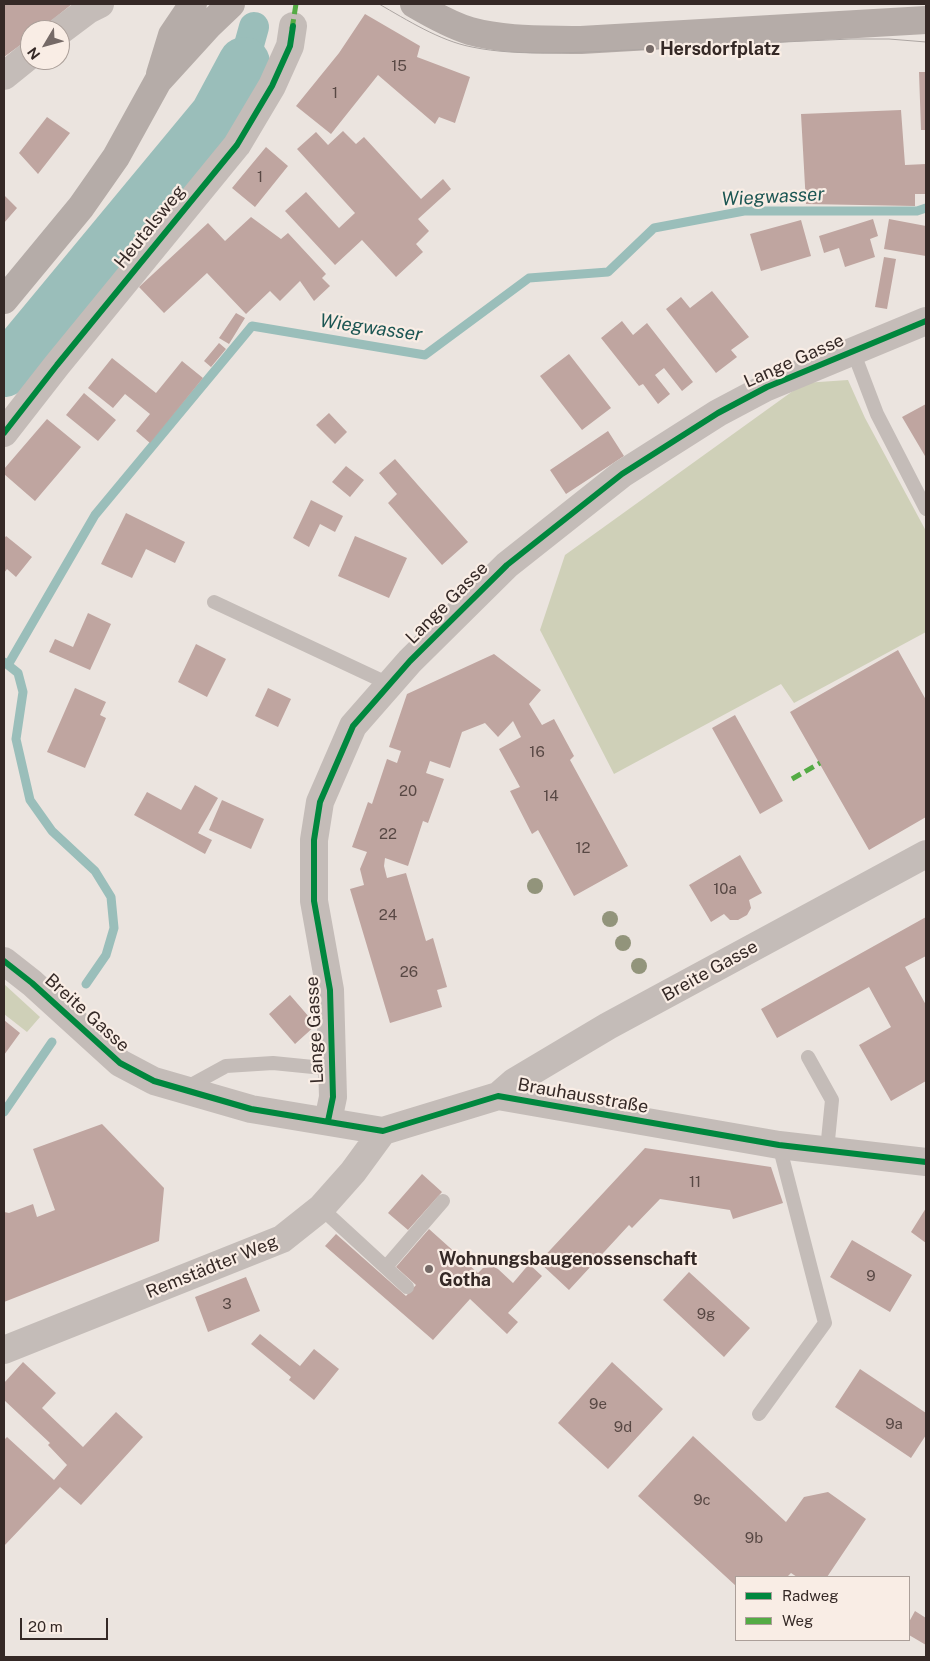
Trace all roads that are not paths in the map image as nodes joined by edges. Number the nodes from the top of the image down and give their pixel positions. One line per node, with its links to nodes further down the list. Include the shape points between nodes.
1 (100, 4): 6 (street)
2 (192, 4): 10 (street, via 172,35)
3 (231, 4): 10 (street)
4 (414, 4): 5 (street, via 469,31 529,39 581,40)
5 (926, 20)
6 (70, 24)
7 (293, 26): 14 (street, Heutalsweg, via 290,46 272,86 237,145)
8 (20, 63): 9 (street)
9 (4, 76)
10 (158, 81): 11 (street, via 116,156 81,207)
11 (4, 300)
12 (926, 321): 13 (street, Lange Gasse)
13 (853, 351): 15 (lane, via 877,414); 17 (street, Lange Gasse, via 767,387 718,413 622,474 507,564)
14 (4, 433)
15 (926, 509)
16 (214, 602): 17 (lane)
17 (389, 684): 21 (street, Lange Gasse, via 353,726 320,802 314,840 314,901 330,990)
18 (926, 854): 24 (street, Breite Gasse, via 608,1026 514,1082)
19 (4, 961): 22 (street, Breite Gasse, via 120,1063)
20 (808, 1057): 28 (lane, via 832,1100)
21 (332, 1069): 23 (lane, via 273,1064 226,1066); 25 (street, Lange Gasse, via 333,1098)
22 (154, 1081): 23 (street, Brauhausstraße)
23 (184, 1090): 25 (street, Brauhausstraße, via 251,1110)
24 (498, 1096): 26 (street, Brauhausstraße); 27 (street, Brauhausstraße)
25 (328, 1121): 26 (street, Brauhausstraße)
26 (383, 1131): 31 (street, Remstädter Weg)
27 (779, 1145): 28 (street, Brauhausstraße); 35 (lane, via 825,1323)
28 (826, 1150): 29 (street, Brauhausstraße)
29 (926, 1162)
30 (443, 1202): 32 (lane)
31 (321, 1208): 32 (lane); 34 (street, Remstädter Weg, via 282,1240)
32 (386, 1267): 33 (lane)
33 (407, 1287)
34 (4, 1350)
35 (759, 1414)

